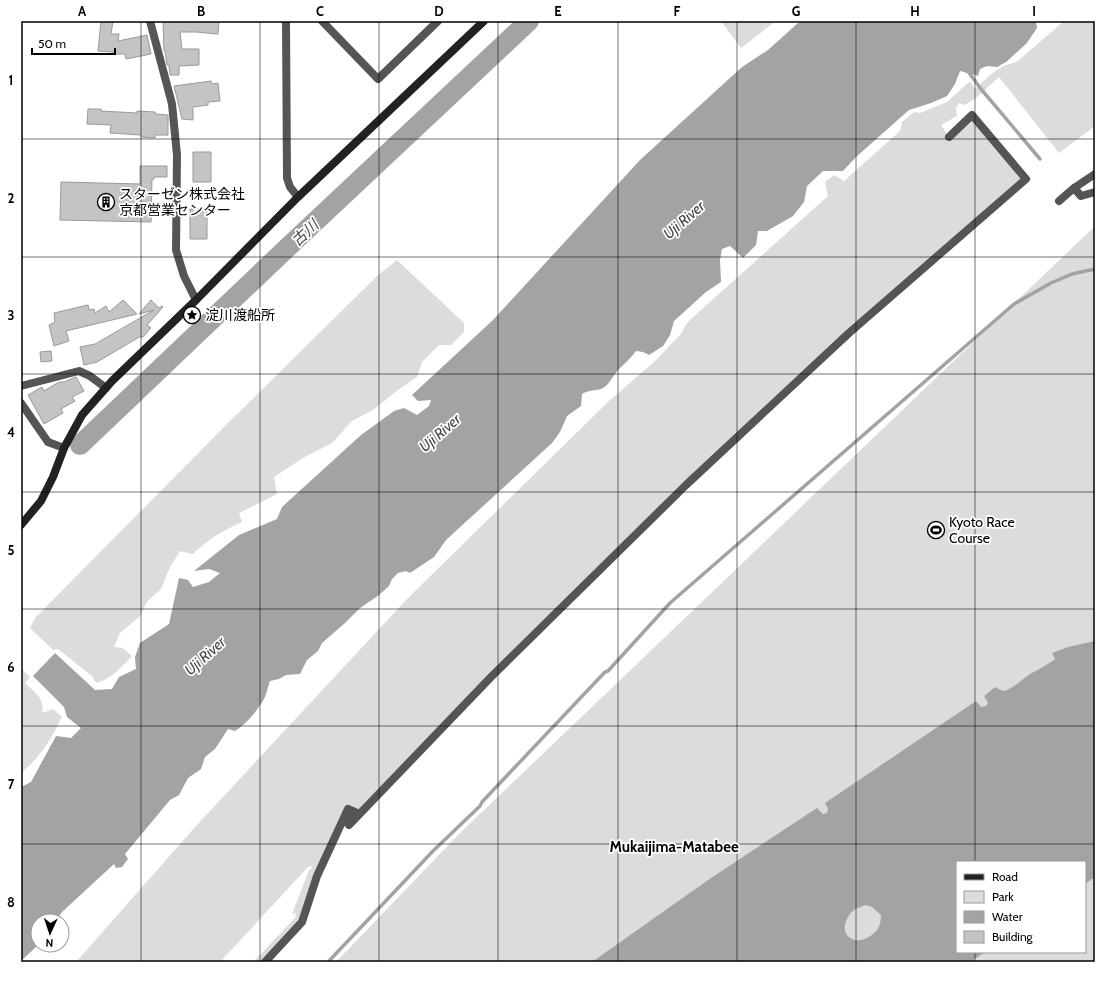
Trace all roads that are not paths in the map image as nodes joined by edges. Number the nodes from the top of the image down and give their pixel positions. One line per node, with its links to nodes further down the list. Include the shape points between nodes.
1 (150, 21): 12 (street, via 172,104 177,155 176,250 184,276)
2 (286, 21): 10 (street, via 287,178)
3 (322, 21): 4 (street, via 378,79)
4 (438, 21)
5 (484, 21): 10 (street)
6 (949, 137): 18 (street, via 972,115 1026,179 849,333 686,485 492,676 349,825 355,812 348,810 317,876 302,922)
7 (1095, 174): 8 (street)
8 (1074, 188): 9 (street, via 1081,196); 11 (street)
9 (1095, 192)
10 (298, 197): 12 (street)
11 (1059, 201)
12 (196, 300): 14 (street)
13 (21, 386): 14 (street, via 80,371)
14 (106, 388): 16 (street, via 82,415)
15 (21, 403): 16 (street, via 48,442)
16 (64, 448): 17 (street, via 41,501)
17 (21, 525)
18 (265, 962)

